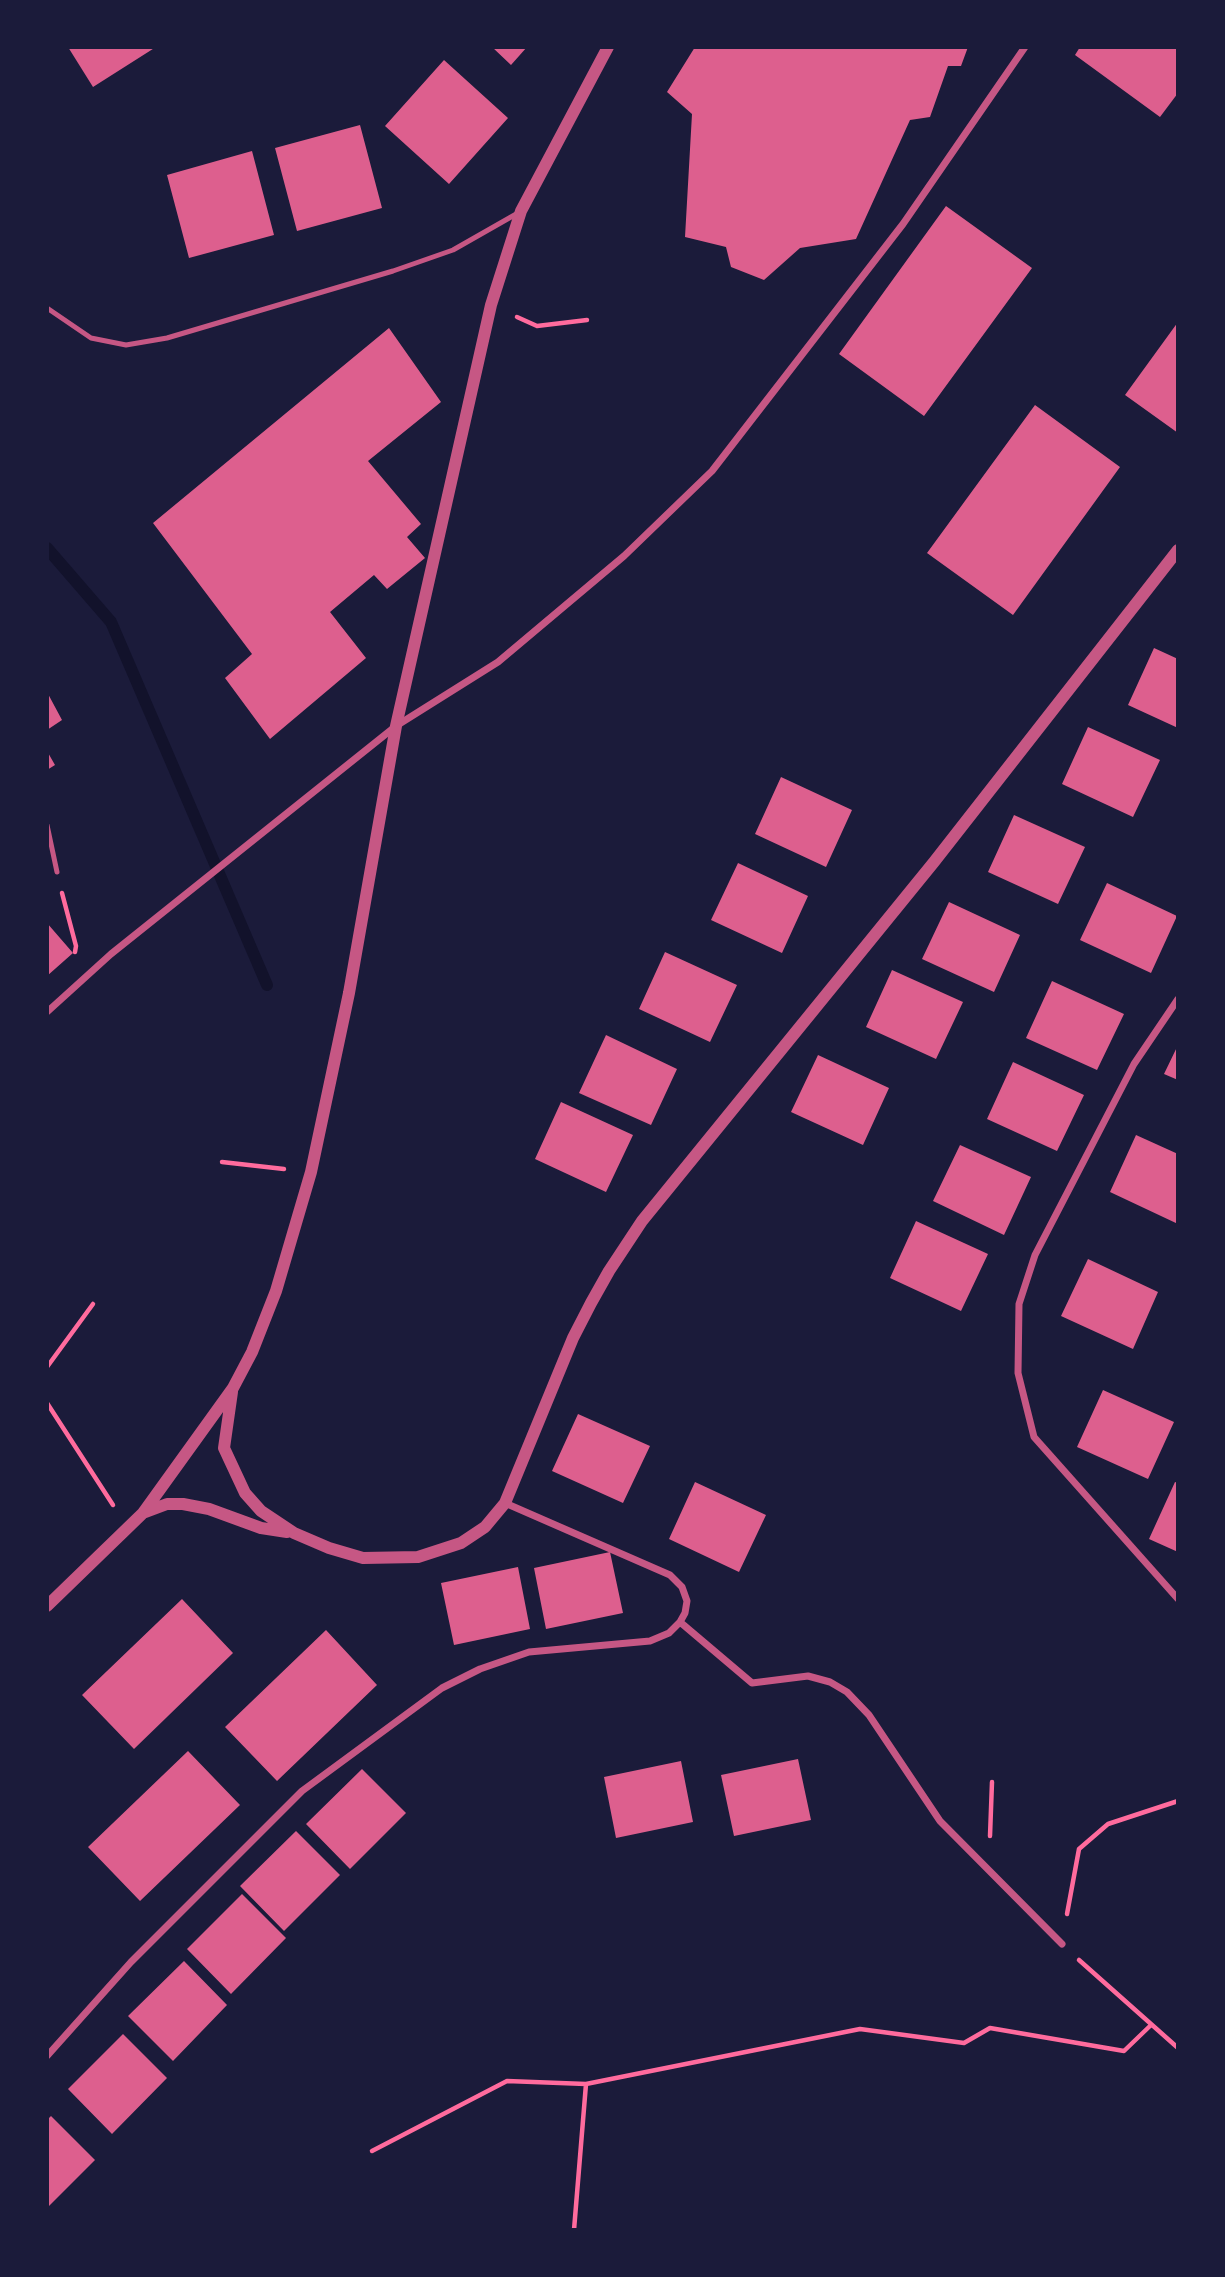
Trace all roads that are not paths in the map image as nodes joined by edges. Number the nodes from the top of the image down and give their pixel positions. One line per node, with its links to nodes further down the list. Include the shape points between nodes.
1 (608, 47): 3 (street)
2 (1025, 47): 6 (street, via 903,225 712,471 624,556 498,662)
3 (521, 211): 4 (lane, via 453,250 167,338 125,345 91,338); 6 (street, via 491,305)
4 (47, 309)
5 (1178, 550): 12 (street, via 934,863 642,1220 573,1338)
6 (396, 726): 10 (street, via 111,954); 11 (street, via 349,993 311,1172 276,1291)
7 (47, 825): 8 (lane)
8 (57, 872)
9 (1178, 999): 15 (street, via 1135,1064 1035,1255 1019,1304 1018,1373 1034,1437)
10 (47, 1012)
11 (233, 1388): 13 (street); 14 (street, via 224,1448 245,1493 261,1511)
12 (505, 1503): 14 (street, via 485,1527 460,1543 418,1557 363,1558); 17 (street, via 670,1575 687,1601)
13 (143, 1513): 14 (street, via 167,1504 183,1504 261,1528); 16 (street)
14 (294, 1533)
15 (1178, 1599)
16 (47, 1606)
17 (680, 1622): 18 (street, via 752,1683 808,1676 847,1692 869,1715 940,1821); 19 (street, via 650,1641 529,1652 442,1688 302,1791 131,1962)
18 (1062, 1944)
19 (47, 2056)

